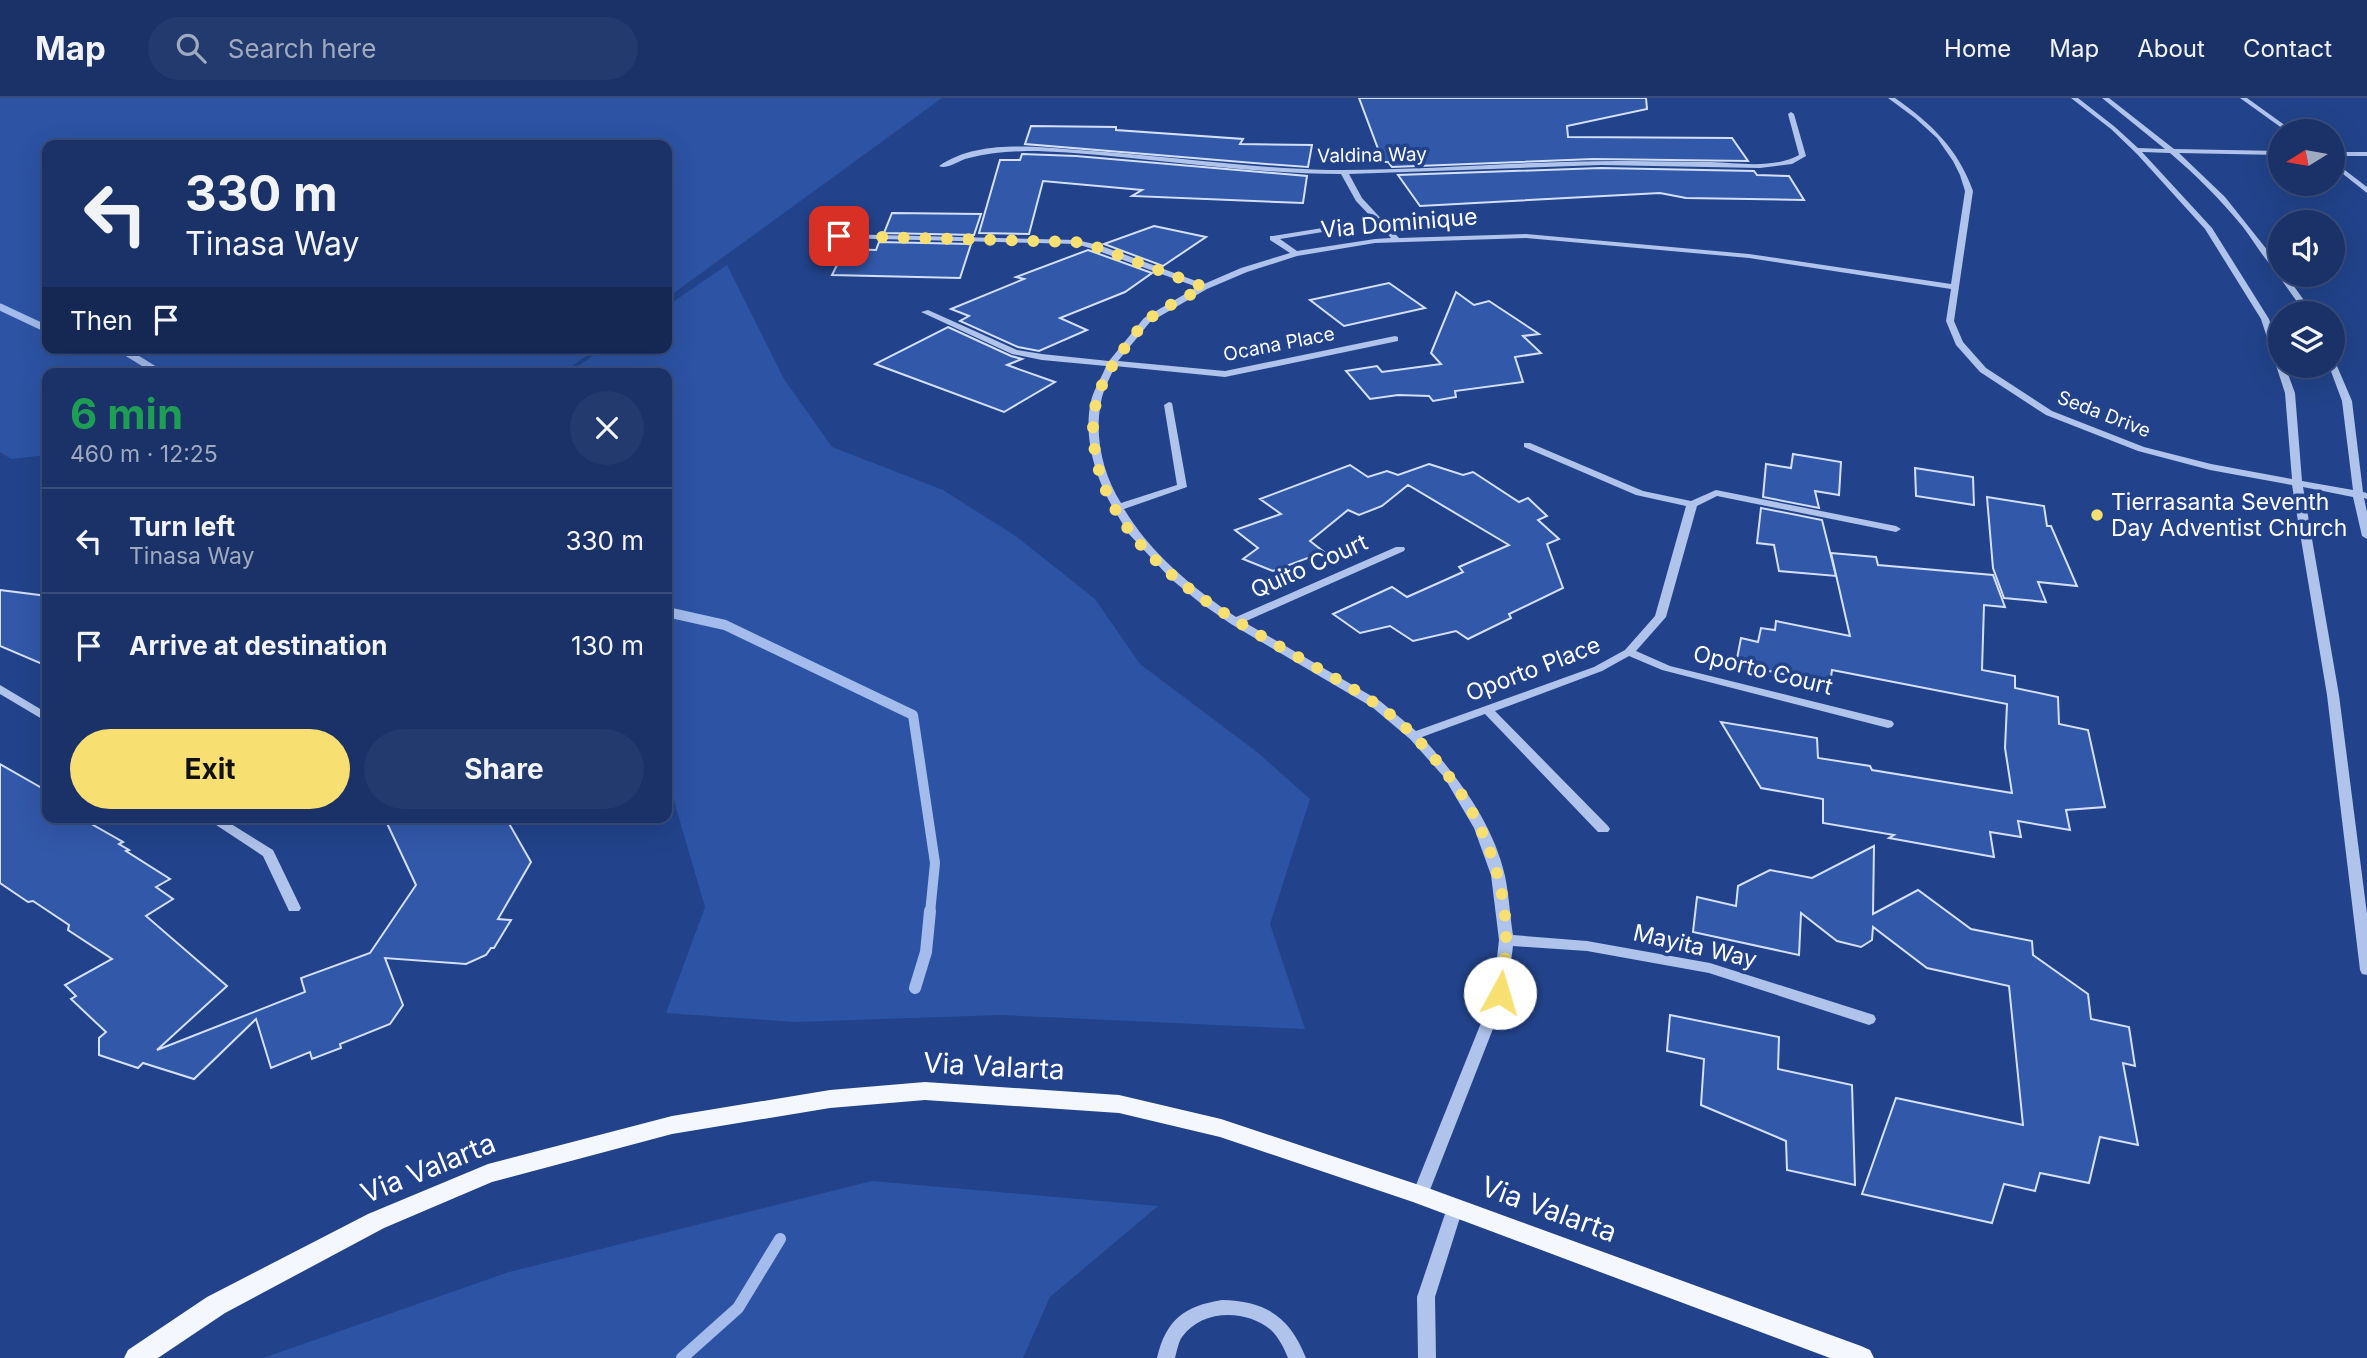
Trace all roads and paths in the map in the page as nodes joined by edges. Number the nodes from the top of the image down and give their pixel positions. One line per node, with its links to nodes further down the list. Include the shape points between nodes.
1 (1891, 98): 23 (street, Seda Drive, via 1919,117 1954,152 1964,172 1969,191)
2 (2074, 98): 7 (street)
3 (2105, 98): 8 (street)
4 (2243, 98): 6 (street)
5 (1791, 114): 12 (street)
6 (2273, 119)
7 (2136, 150): 8 (street); 25 (street, via 2208,228)
8 (2174, 150): 9 (street); 21 (street, via 2253,231)
9 (2268, 153)
10 (2345, 154): 11 (street)
11 (2367, 154)
12 (1803, 156): 14 (street, Valdina Way, via 1790,163 1760,166 1563,164)
13 (943, 166): 14 (street, Valdina Way, via 970,155 1017,149)
14 (1344, 172): 19 (street, via 1359,199)
15 (2345, 173): 16 (street)
16 (2367, 191)
17 (1341, 227): 20 (street, via 1273,238)
18 (839, 236): 22 (street, via 1076,242)
19 (1396, 239): 20 (street, Via Dominique); 23 (street, Via Dominique, via 1539,237 1749,256)
20 (1296, 254): 22 (street, Via Dominique)
21 (2268, 254)
22 (1204, 287): 27 (street, Via Dominique, via 1147,320)
23 (1955, 287): 32 (street, Seda Drive, via 1950,321 1959,343 1983,370 2049,413 2141,449)
24 (925, 312): 27 (street, Ocana Place, via 1014,352)
25 (2268, 328)
26 (1395, 339): 27 (street, Ocana Place, via 1226,374)
27 (1112, 363): 35 (street, Via Dominique, via 1096,401 1094,442)
28 (2285, 378): 32 (street, via 2290,393)
29 (2338, 378): 33 (street, via 2347,401)
30 (1169, 405): 35 (street, via 1182,487)
31 (1527, 445): 34 (street, via 1640,493)
32 (2297, 483): 33 (street, Seda Drive); 50 (street, via 2333,695)
33 (2362, 495): 37 (street)
34 (1692, 504): 36 (street, via 1716,493); 40 (street, Oporto Place, via 1660,617)
35 (1116, 508): 39 (street, Via Dominique, via 1175,577)
36 (1896, 529)
37 (2367, 536)
38 (1400, 549): 39 (street, Quito Court)
39 (1235, 622): 45 (street, Via Dominique, via 1376,704)
40 (1629, 652): 42 (street, Oporto Place, via 1598,670); 44 (street, Oporto Court, via 1666,667)
41 (0, 689): 43 (street)
42 (1487, 710): 45 (street, Oporto Place); 47 (street)
43 (42, 715)
44 (1888, 724)
45 (1414, 736): 49 (street, Via Dominique, via 1448,775 1481,828 1498,875)
46 (220, 823): 48 (street, via 268,853)
47 (1603, 829)
48 (294, 908)
49 (1506, 940): 51 (street, Mayita Way, via 1587,946 1710,968); 52 (street, Via Dominique, via 1500,993)
50 (2367, 970)
51 (1869, 1019)
52 (1420, 1195): 53 (main road, Via Valarta); 54 (main road, Via Valarta, via 1220,1128 1119,1104 925,1091 830,1099 656,1128 488,1174 351,1234 216,1305)
53 (1455, 1208): 57 (street, via 1426,1297); 58 (main road, Via Valarta)
54 (137, 1358)
55 (1166, 1358): 56 (street, via 1174,1333 1189,1318 1233,1306 1275,1322 1290,1339)
56 (1297, 1358)
57 (1427, 1358)
58 (1861, 1358)

